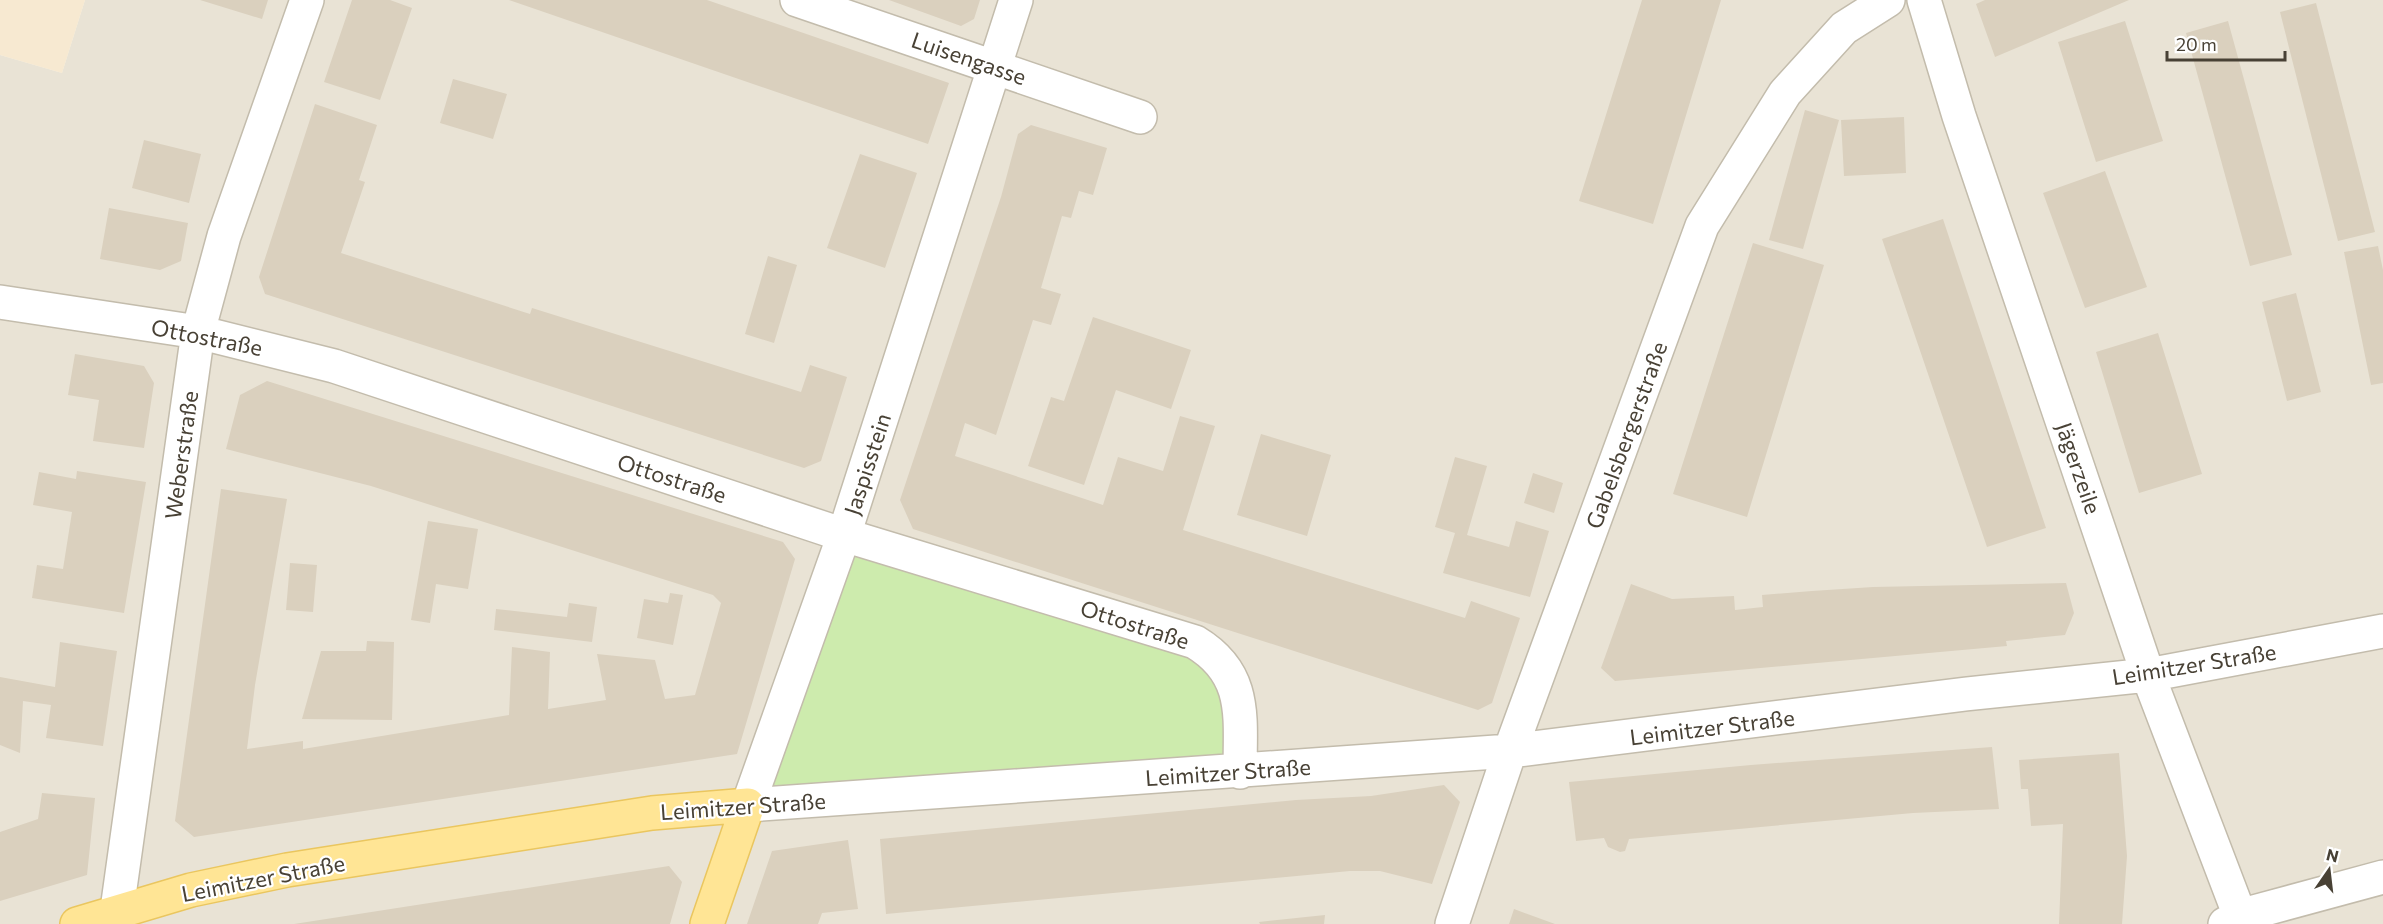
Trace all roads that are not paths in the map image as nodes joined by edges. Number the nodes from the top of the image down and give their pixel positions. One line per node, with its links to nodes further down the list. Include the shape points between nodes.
1 (307, 0): 9 (street, Weberstraße, via 224,236)
2 (797, 0): 6 (street, Luisengasse)
3 (1016, 0): 6 (street, Jaspisstein)
4 (1888, 0): 13 (street, Gabelsbergerstraße, via 1844,28 1785,93 1702,226)
5 (1924, 0): 12 (street, Jägerzeile, via 1959,116)
6 (994, 67): 7 (street, Luisengasse); 10 (street, Jaspisstein)
7 (1140, 117)
8 (0, 302): 9 (street, Ottostraße)
9 (198, 332): 10 (street, Ottostraße, via 334,366); 17 (street, Weberstraße)
10 (844, 535): 14 (street, Ottostraße, via 1195,642 1212,652 1233,679 1238,696); 15 (street, Jaspisstein)
11 (2383, 631): 12 (street, Leimitzer Straße)
12 (2148, 675): 13 (street, Leimitzer Straße); 18 (street, Jägerzeile)
13 (1510, 751): 14 (street, Leimitzer Straße); 21 (street, Gabelsbergerstraße)
14 (1240, 772): 15 (street, Leimitzer Straße)
15 (748, 805): 17 (main road, Leimitzer Straße, via 652,813 287,870 191,890); 20 (main road, Jaspisstein)
16 (2383, 877): 18 (street)
17 (116, 918): 19 (main road, Leimitzer Straße)
18 (2236, 921)
19 (77, 924)
20 (707, 924)
21 (1452, 924)

